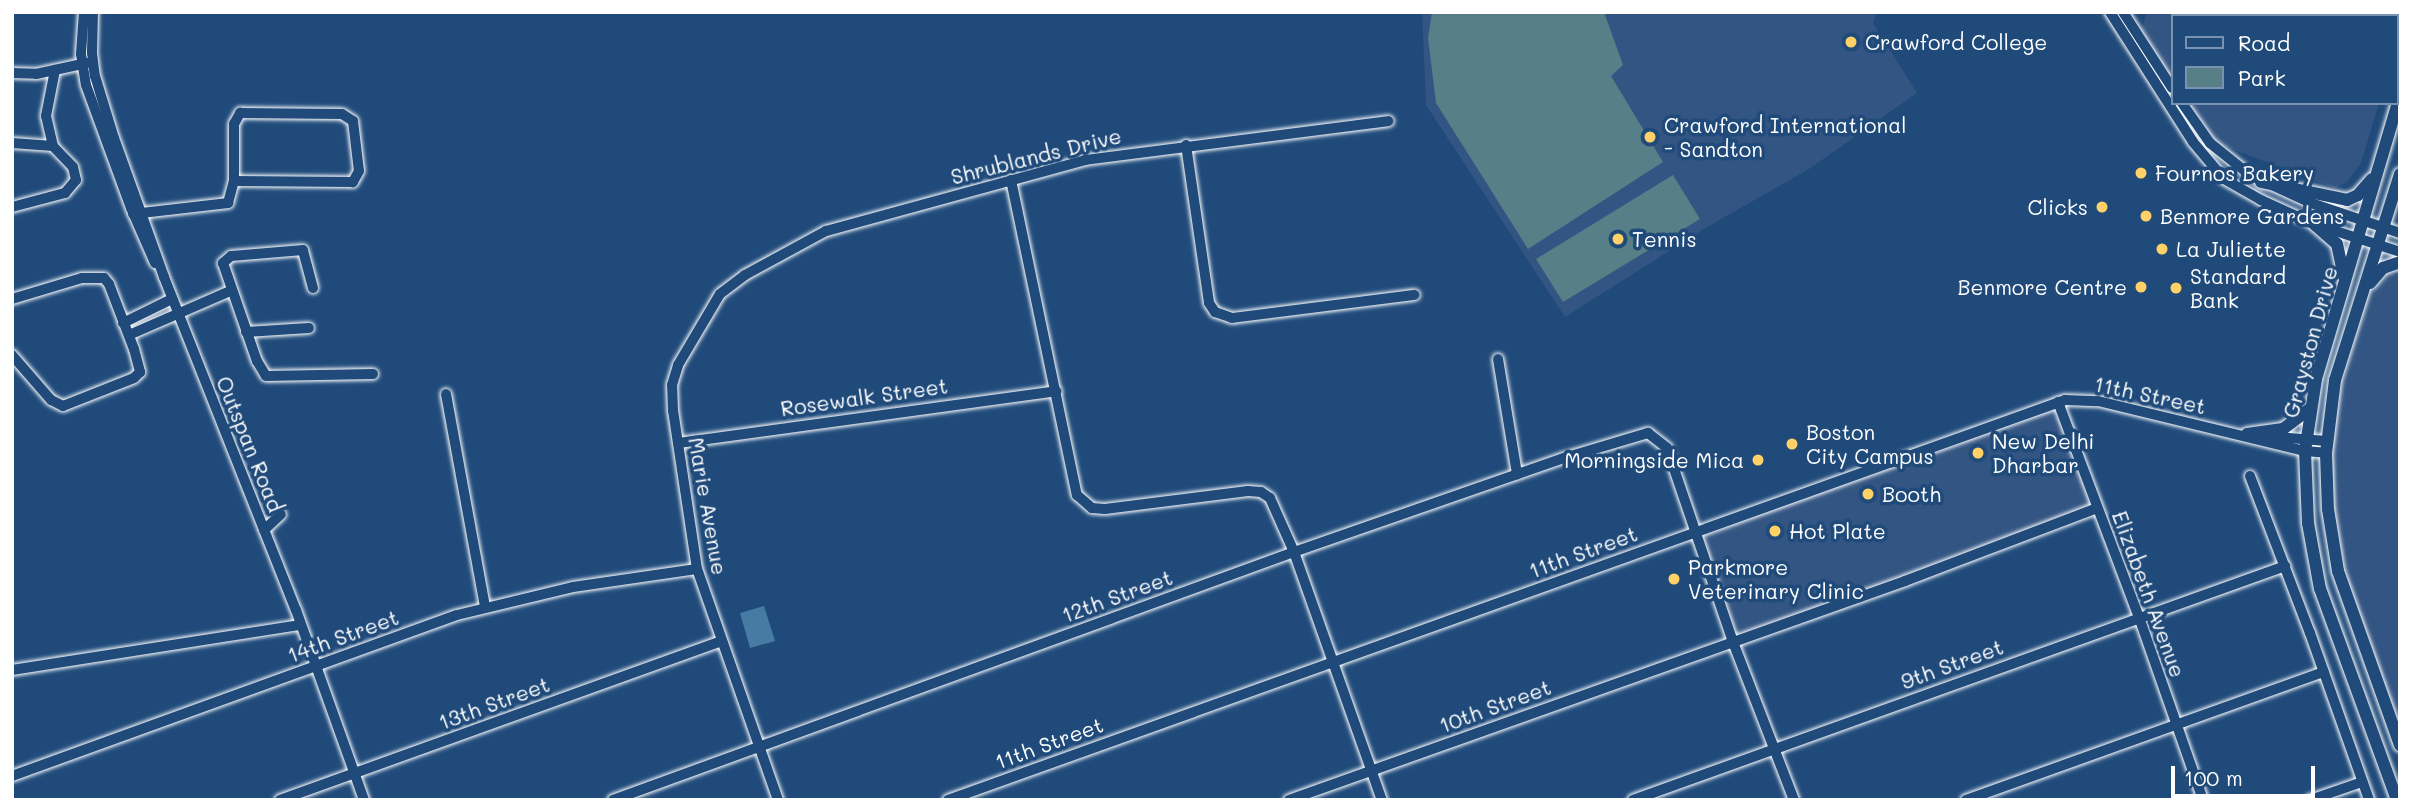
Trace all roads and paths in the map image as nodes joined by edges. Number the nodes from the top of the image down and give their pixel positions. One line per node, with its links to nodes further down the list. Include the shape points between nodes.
1 (84, 12): 4 (street, Outspan Road)
2 (93, 12): 4 (street, Outspan Road)
3 (2121, 15): 7 (street); 8 (street)
4 (88, 63): 5 (street); 22 (street, Outspan Road, via 89,92)
5 (55, 70): 6 (street); 15 (street, via 46,110)
6 (12, 73)
7 (2170, 85)
8 (2170, 101)
9 (2172, 105): 24 (street, via 2193,142 2218,172 2247,194)
10 (2184, 105): 20 (street, via 2223,156)
11 (2397, 105): 16 (main road, Grayston Drive)
12 (1389, 121): 14 (street, Shrublands Drive)
13 (12, 143): 15 (street)
14 (1186, 145): 18 (street, Shrublands Drive, via 1093,158); 35 (street, via 1209,303 1215,312 1232,318)
15 (53, 146): 21 (street, via 73,167 74,185 65,193)
16 (2378, 170): 20 (main road, via 2364,190 2347,200); 23 (main road, Grayston Drive)
17 (2400, 174): 25 (main road, Grayston Drive)
18 (1011, 180): 38 (street, Shrublands Drive, via 826,231 745,275); 47 (street)
19 (234, 181): 19 (street, via 353,182 359,171 353,121 342,114 240,113 234,124); 22 (street, via 228,203)
20 (2261, 182): 23 (street)
21 (12, 207)
22 (138, 214): 37 (street, Outspan Road)
23 (2364, 220): 25 (street); 27 (main road, Grayston Drive)
24 (2314, 223): 27 (street); 31 (main road, via 2338,247)
25 (2383, 227): 26 (street); 28 (main road, Grayston Drive)
26 (2400, 233)
27 (2358, 239): 28 (street); 31 (main road, Grayston Drive)
28 (2378, 245): 29 (street); 34 (main road, Grayston Drive)
29 (2400, 251)
30 (2400, 262): 34 (main road, via 2379,271)
31 (2344, 283): 50 (main road, Grayston Drive)
32 (313, 288): 33 (street, via 303,250 227,257 222,265)
33 (230, 291): 39 (street); 42 (street)
34 (2364, 293): 54 (main road, Grayston Drive, via 2335,380)
35 (1415, 295)
36 (12, 299): 40 (street, via 101,276 108,282)
37 (172, 299): 39 (street, Outspan Road); 40 (street)
38 (715, 301): 52 (street, Marie Avenue, via 674,376 671,396)
39 (178, 315): 43 (street); 59 (street, Outspan Road)
40 (123, 323): 43 (street)
41 (309, 328): 42 (street)
42 (246, 332): 46 (street, via 266,376)
43 (129, 335): 44 (street, via 139,366 137,376 69,405 51,400)
44 (12, 355)
45 (1498, 359): 55 (street)
46 (373, 374)
47 (1056, 391): 52 (street, Rosewalk Street); 61 (street, via 1074,486 1092,508 1248,491 1266,495 1276,506)
48 (446, 394): 64 (street)
49 (2058, 402): 51 (street, 11th Street, via 2098,401); 57 (street, Elizabeth Avenue); 60 (street, 11th Street)
50 (2310, 409): 51 (main road, via 2283,429); 53 (main road, Grayston Drive)
51 (2242, 434): 53 (street, 11th Street)
52 (678, 443): 63 (street, Marie Avenue)
53 (2305, 445): 54 (street, 11th Street); 94 (main road, Grayston Drive, via 2308,523 2320,589)
54 (2326, 447): 75 (main road, Grayston Drive, via 2328,509 2338,570)
55 (1517, 474): 60 (street, 12th Street, via 1651,433 1667,448); 61 (street, 12th Street)
56 (2250, 476): 62 (street)
57 (2097, 508): 65 (street, Elizabeth Avenue); 68 (street)
58 (281, 514): 59 (street)
59 (264, 530): 66 (street, Outspan Road)
60 (1695, 533): 68 (street); 69 (street, 11th Street)
61 (1294, 552): 69 (street); 74 (street, 12th Street)
62 (2285, 566): 65 (street, 9th Street); 72 (street)
63 (696, 569): 64 (street, 14th Street, via 573,587); 67 (street, Marie Avenue)
64 (485, 607): 70 (street, 14th Street)
65 (2139, 617): 73 (street, Elizabeth Avenue); 76 (street, 9th Street)
66 (301, 625): 70 (street, Outspan Road); 71 (street)
67 (720, 642): 74 (street, Marie Avenue); 78 (street, 13th Street)
68 (1733, 642): 76 (street); 77 (street, 10th Street)
69 (1332, 662): 77 (street); 85 (street, 11th Street)
70 (316, 666): 78 (street, Outspan Road); 79 (street, 14th Street)
71 (12, 670)
72 (2324, 672): 73 (street); 80 (street)
73 (2176, 724): 90 (street); 91 (street, Elizabeth Avenue)
74 (759, 746): 83 (street, 12th Street); 84 (street, Marie Avenue)
75 (2400, 746)
76 (1776, 748): 88 (street, 9th Street); 89 (street)
77 (1371, 771): 86 (street, 10th Street); 87 (street)
78 (355, 773): 81 (street, 13th Street); 82 (street, Outspan Road)
79 (12, 776)
80 (2362, 782): 92 (street); 93 (street)
81 (280, 800)
82 (364, 800)
83 (613, 800)
84 (778, 800)
85 (948, 800)
86 (1289, 800)
87 (1382, 800)
88 (1633, 800)
89 (1794, 800)
90 (1966, 800)
91 (2203, 800)
92 (2309, 800)
93 (2368, 800)
94 (2397, 800)

